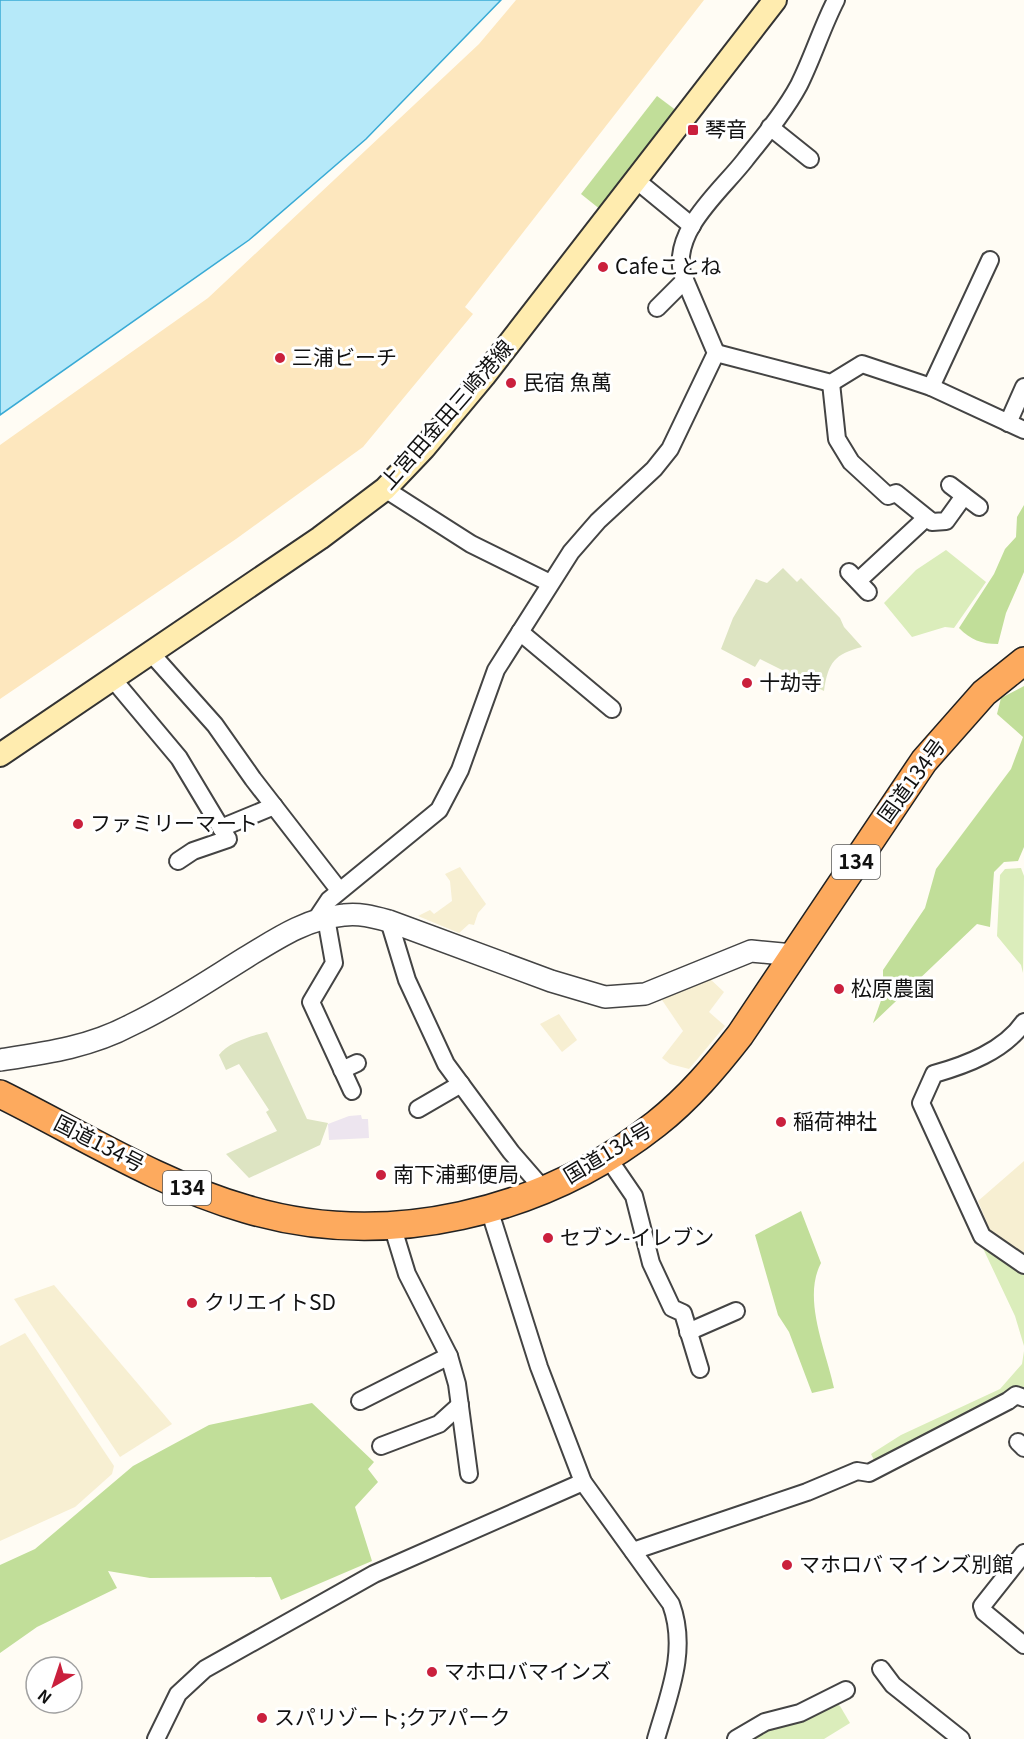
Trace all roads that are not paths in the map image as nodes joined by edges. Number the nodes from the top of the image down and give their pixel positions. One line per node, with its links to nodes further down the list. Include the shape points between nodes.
1 (775, 0): 5 (main road, 上宮田金田三崎港線)
2 (836, 0): 3 (street, via 798,86)
3 (770, 127): 4 (street); 6 (street)
4 (810, 159)
5 (636, 180): 6 (street); 17 (main road, 上宮田金田三崎港線, via 467,398)
6 (692, 226): 8 (street, via 681,249)
7 (990, 260): 12 (street)
8 (685, 280): 9 (street); 10 (street)
9 (657, 308)
10 (716, 352): 11 (street); 22 (street, via 670,449 582,537)
11 (831, 383): 12 (street, via 862,364); 20 (street, via 837,439 851,462 888,496 896,493)
12 (931, 387): 14 (street)
13 (1024, 387): 14 (street)
14 (1008, 423): 15 (street)
15 (1024, 430)
16 (950, 485): 18 (street)
17 (385, 489): 22 (street, via 471,544); 24 (main road, 上宮田金田三崎港線, via 320,538)
18 (964, 496): 19 (street); 20 (street, via 946,521 932,522)
19 (979, 507)
20 (926, 518): 21 (street)
21 (858, 581)
22 (550, 583): 23 (street)
23 (520, 632): 27 (street, via 592,703); 32 (street, via 496,670 460,770 439,810)
24 (150, 652): 26 (main road, 上宮田金田三崎港線); 29 (street, via 215,724)
25 (1024, 661): 35 (highway, 国道134号 / 134, via 984,693 924,761)
26 (112, 678): 28 (main road, 上宮田金田三崎港線); 30 (street, via 179,758)
27 (612, 709)
28 (0, 755)
29 (274, 806): 30 (street); 32 (street)
30 (221, 828): 31 (street, via 228,839 193,851)
31 (178, 861)
32 (339, 891): 33 (street, via 326,902)
33 (320, 920): 34 (street, via 354,915); 37 (street, via 283,935 162,1009 107,1037 66,1049); 39 (street, via 334,963 311,1002 326,1018 350,1066)
34 (389, 921): 35 (street, via 605,997 645,994 751,951); 38 (street, via 407,980 446,1064)
35 (793, 955): 42 (highway, 国道134号 / 134, via 709,1075 657,1124)
36 (1024, 1022): 46 (street, via 982,1056 934,1074 921,1102 982,1236)
37 (0, 1060)
38 (461, 1084): 41 (street); 43 (street)
39 (352, 1091)
40 (0, 1094): 45 (highway, 国道134号 / 134, via 174,1183 247,1210 319,1223)
41 (418, 1109)
42 (608, 1158): 43 (highway, 国道134号 / 134); 48 (street, via 634,1196 651,1263 672,1308 683,1313)
43 (544, 1190): 44 (highway, 国道134号 / 134)
44 (489, 1209): 45 (highway, 国道134号 / 134, via 442,1220); 56 (street, via 539,1367)
45 (392, 1225): 49 (street, via 407,1274)
46 (1024, 1265)
47 (736, 1311): 48 (street)
48 (688, 1332): 50 (street)
49 (448, 1356): 52 (street); 53 (street)
50 (700, 1369)
51 (1024, 1398): 57 (street, via 1016,1395 869,1473 857,1471)
52 (360, 1401)
53 (460, 1405): 54 (street, via 439,1424); 55 (street)
54 (381, 1446)
55 (469, 1474)
56 (583, 1482): 57 (street); 63 (street, via 375,1575 205,1669 178,1694)
57 (633, 1551): 64 (street, via 671,1604 680,1644)
58 (1024, 1553): 59 (street, via 982,1606)
59 (1024, 1646)
60 (881, 1669): 62 (street, via 893,1685 908,1689)
61 (846, 1690): 65 (street, via 800,1713 765,1722)
62 (959, 1732)
63 (156, 1739)
64 (656, 1739)
65 (736, 1739)

